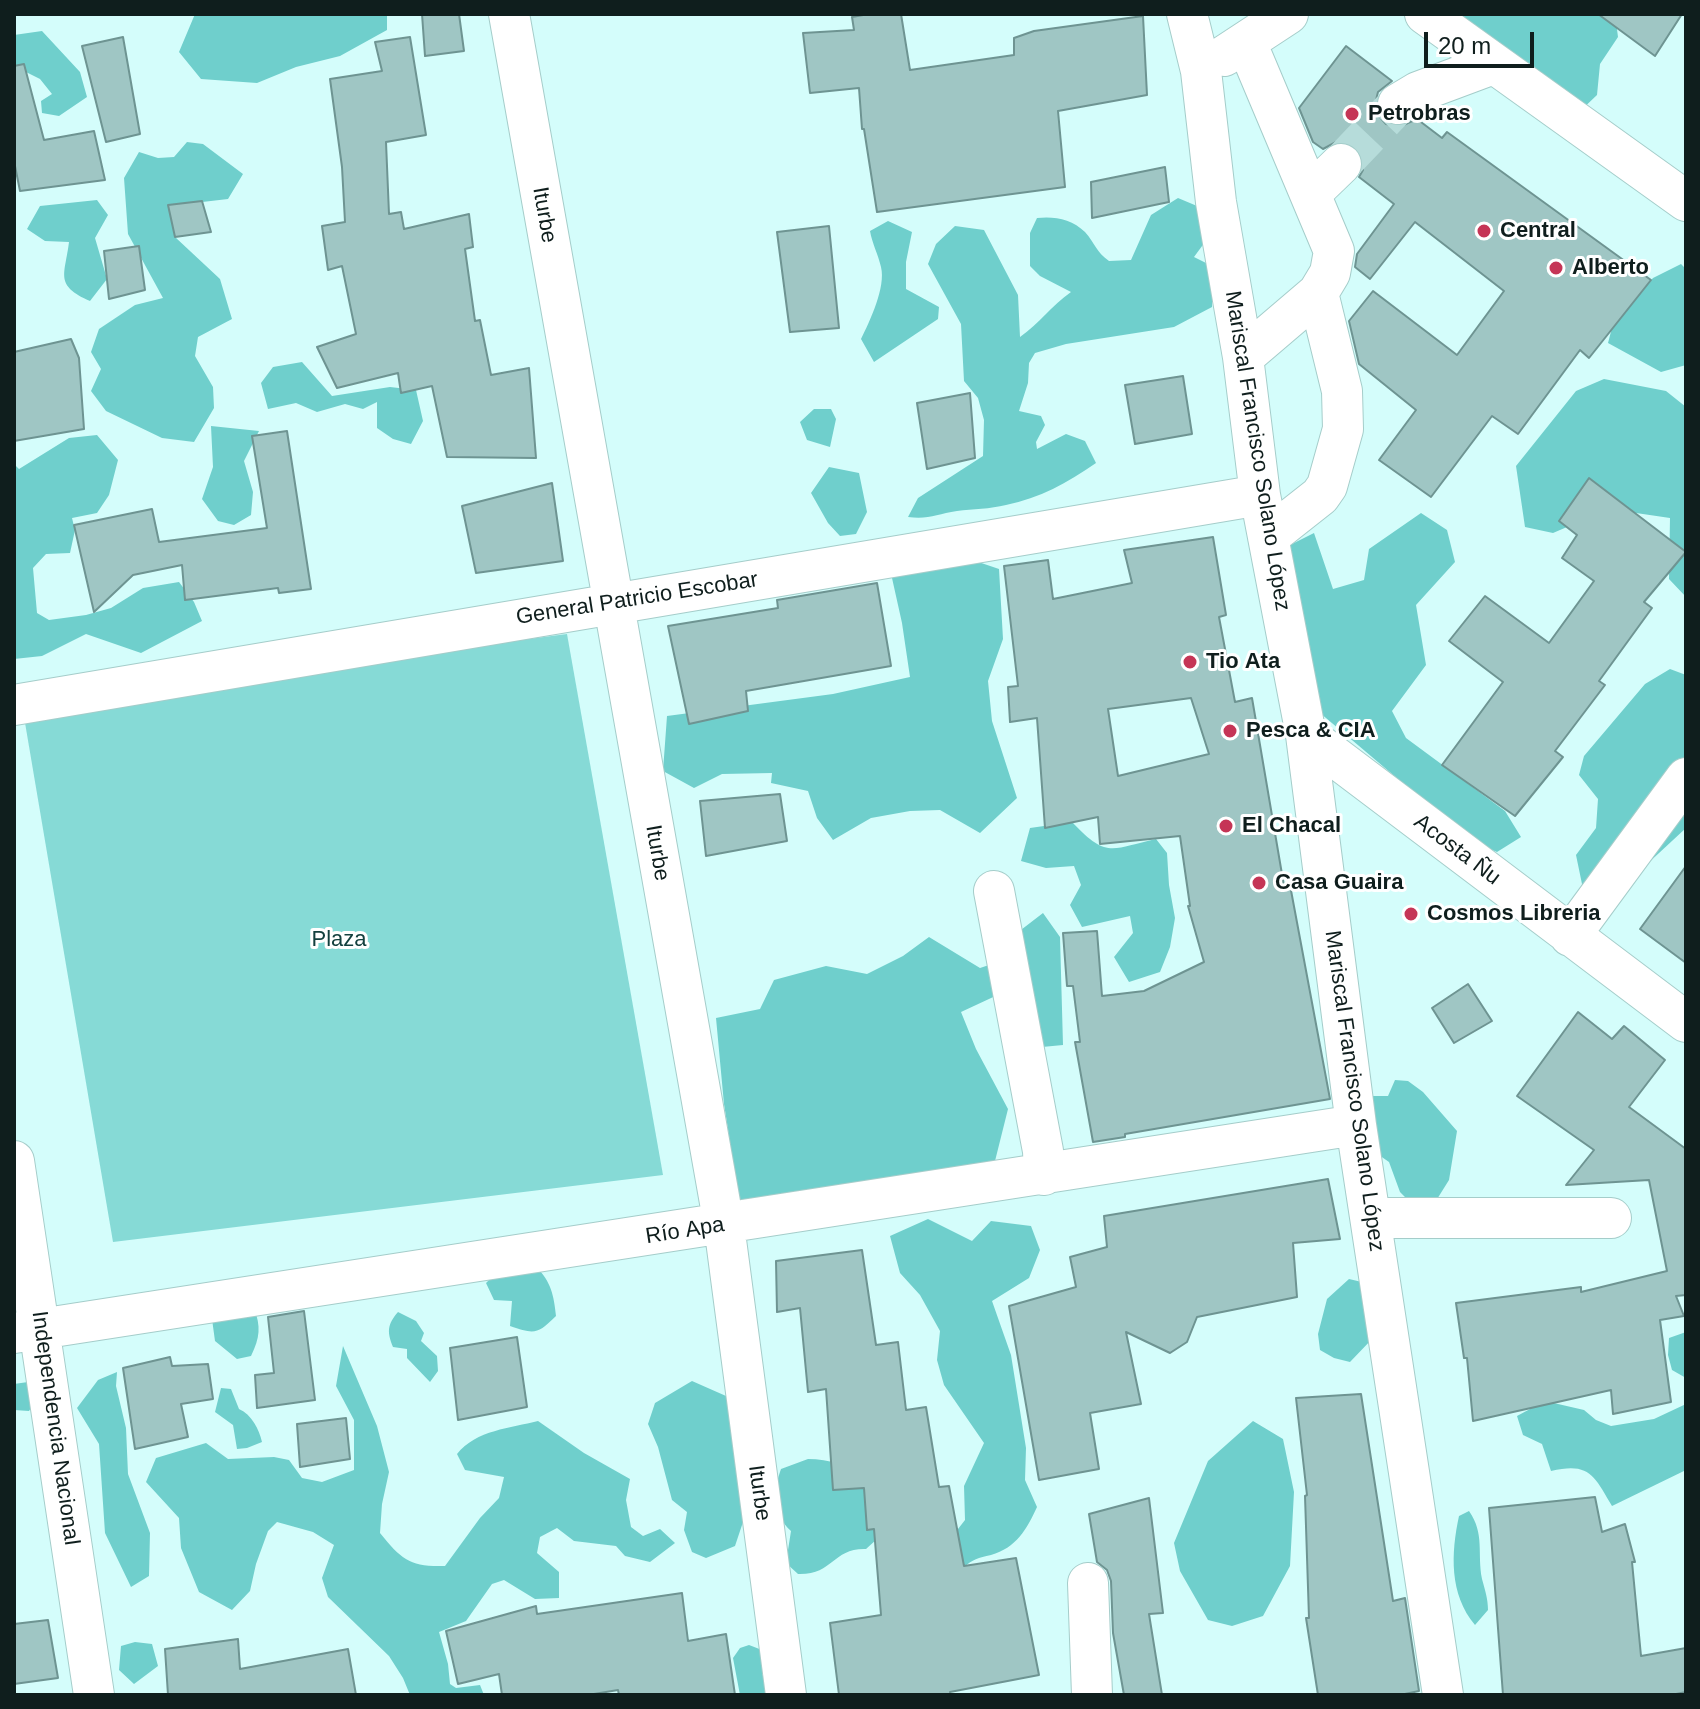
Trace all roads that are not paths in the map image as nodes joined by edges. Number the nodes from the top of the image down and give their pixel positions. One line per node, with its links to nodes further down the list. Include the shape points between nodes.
1 (509, 14): 16 (street, Iturbe)
2 (1187, 14): 7 (street, Mariscal Francisco Solano López)
3 (1288, 14): 5 (street)
4 (1428, 15): 6 (street)
5 (1246, 42): 7 (street); 10 (street)
6 (1493, 64): 8 (street); 11 (street)
7 (1201, 71): 13 (street, Mariscal Francisco Solano López, via 1216,202)
8 (1398, 104)
9 (1341, 164): 10 (street)
10 (1311, 193): 12 (street, via 1334,251 1330,273)
11 (1686, 201)
12 (1318, 293): 13 (street); 15 (street, via 1342,391 1343,429 1327,486)
13 (1243, 357): 14 (street, Mariscal Francisco Solano López)
14 (1260, 495): 15 (street, Mariscal Francisco Solano López); 16 (street, General Patricio Escobar)
15 (1268, 537): 18 (street, Mariscal Francisco Solano López)
16 (612, 602): 17 (street, General Patricio Escobar); 28 (street, Iturbe)
17 (14, 705)
18 (1306, 735): 21 (street, Acosta Ñu); 23 (street, Mariscal Francisco Solano López)
19 (1686, 778): 21 (street)
20 (994, 891): 25 (street)
21 (1570, 936): 22 (street, Acosta Ñu)
22 (1686, 1022)
23 (1356, 1125): 25 (street, Río Apa); 26 (street, Mariscal Francisco Solano López)
24 (14, 1161): 29 (street, Independencia Nacional)
25 (1044, 1175): 28 (street, Río Apa)
26 (1371, 1218): 27 (street); 34 (street, Mariscal Francisco Solano López)
27 (1611, 1218)
28 (724, 1225): 29 (street, Río Apa); 32 (street, Iturbe)
29 (27, 1331): 31 (street, Independencia Nacional)
30 (1088, 1583): 33 (street)
31 (94, 1695)
32 (786, 1695)
33 (1092, 1695)
34 (1443, 1695)

